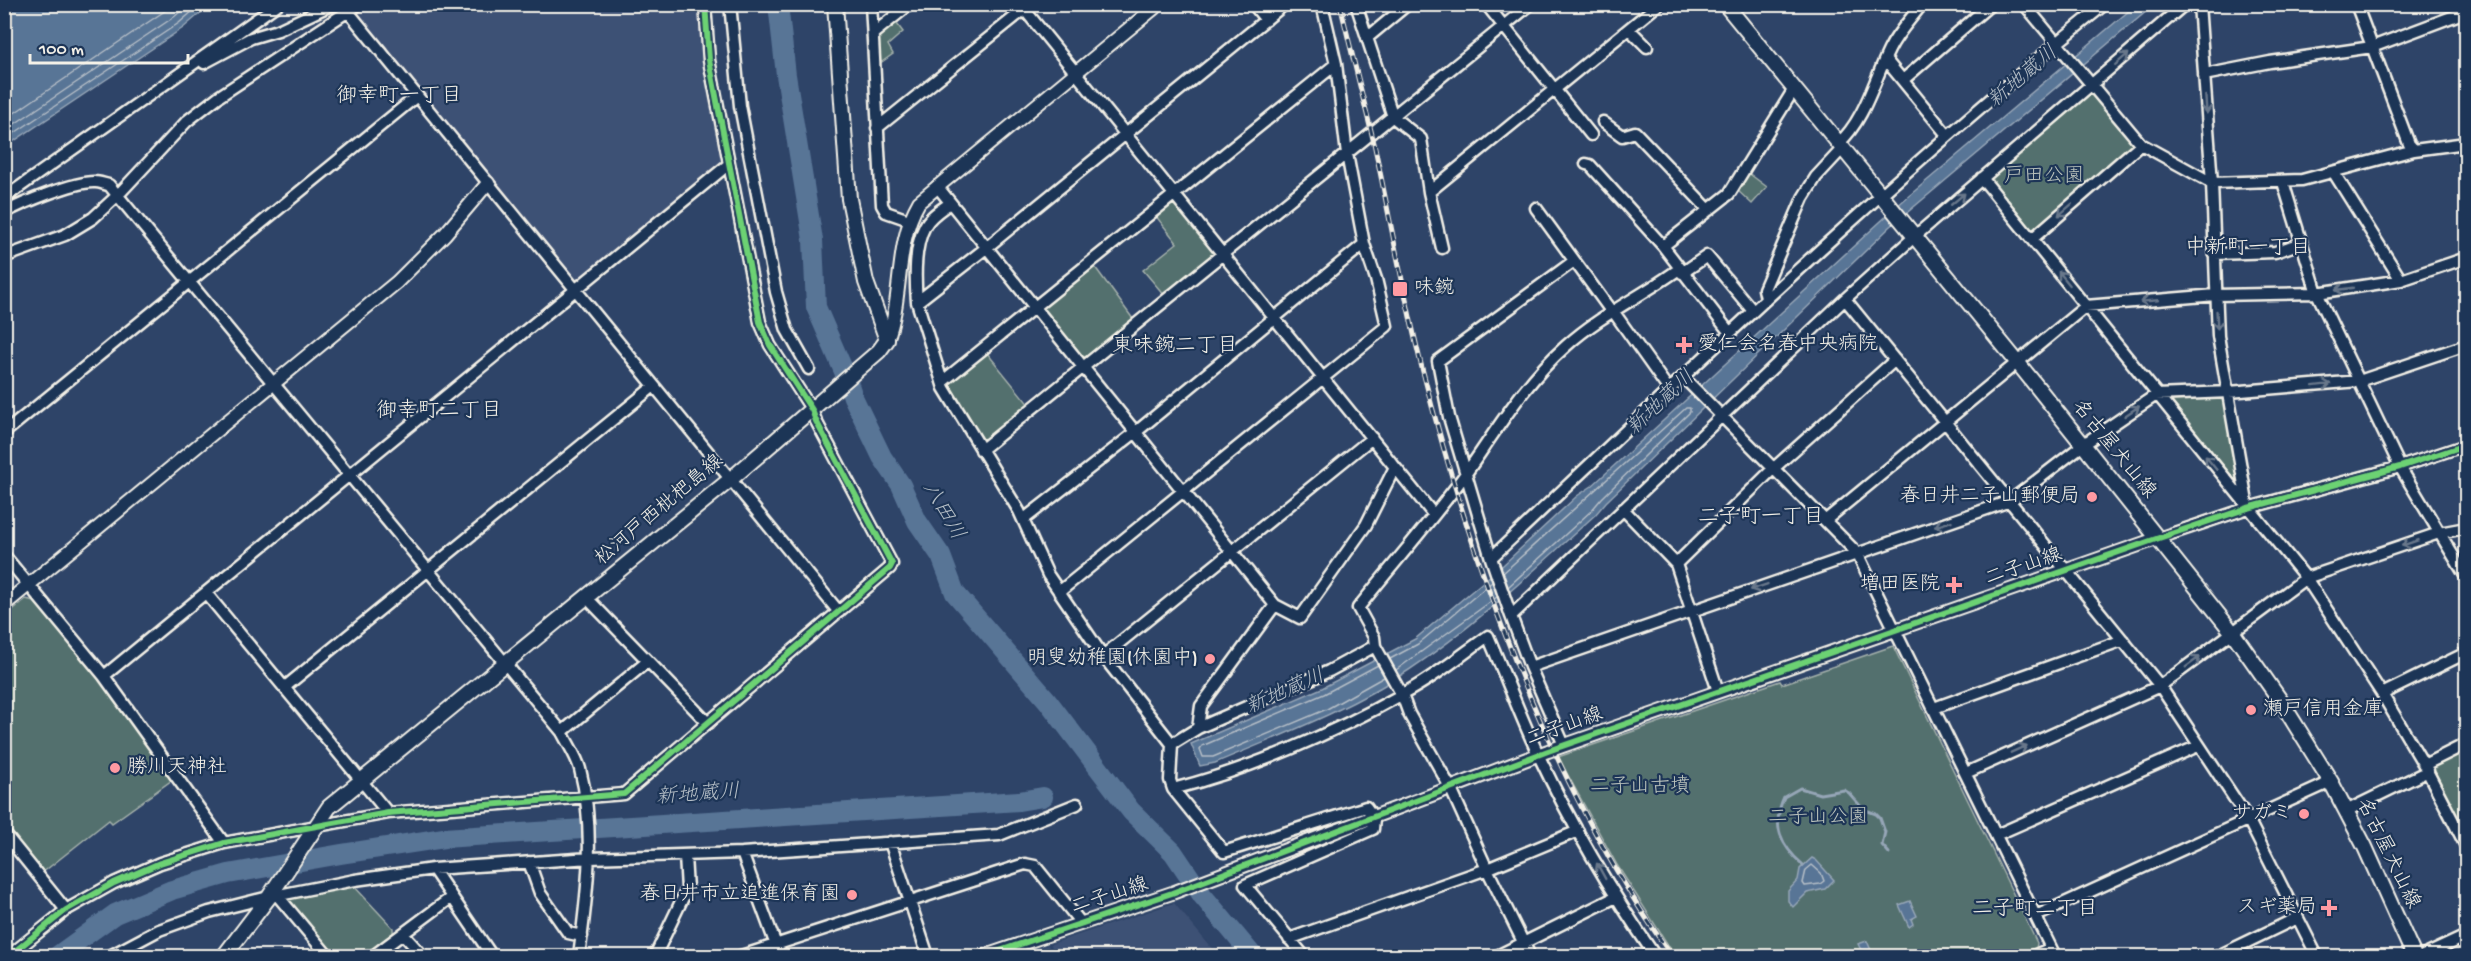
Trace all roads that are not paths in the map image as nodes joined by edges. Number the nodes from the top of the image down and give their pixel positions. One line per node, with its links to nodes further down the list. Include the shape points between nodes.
1 (278, 4): 38 (street)
2 (333, 4): 38 (street, via 251,38 203,64)
3 (359, 4): 27 (street)
4 (705, 4): 58 (street, via 709,60)
5 (730, 4): 108 (street, via 740,106 767,254 781,316)
6 (835, 4): 104 (main road, via 849,199)
7 (871, 4): 32 (street)
8 (910, 4): 32 (street)
9 (1159, 4): 40 (street)
10 (1253, 4): 29 (street)
11 (1285, 4): 29 (street)
12 (1322, 4): 39 (street)
13 (1356, 4): 33 (street)
14 (1408, 4): 33 (street)
15 (1486, 4): 30 (street)
16 (1531, 4): 30 (street)
17 (1659, 4): 31 (street)
18 (1725, 4): 44 (main road, 名古屋犬山線)
19 (1922, 4): 37 (street)
20 (1991, 4): 42 (street)
21 (2024, 4): 34 (street)
22 (2105, 4): 34 (street)
23 (2185, 4): 43 (street, one-way to 23)
24 (2199, 4): 41 (street)
25 (2356, 4): 36 (street)
26 (1025, 6): 40 (street); 49 (street)
27 (345, 8): 46 (street); 67 (street, via 187,121)
28 (2465, 11): 36 (street)
29 (1266, 20): 50 (street)
30 (1503, 26): 45 (street); 47 (street)
31 (1630, 30): 35 (street); 45 (street)
32 (874, 33): 49 (street)
33 (1367, 38): 47 (street)
34 (2058, 45): 43 (street); 52 (street)
35 (1647, 47)
36 (2372, 47): 41 (street); 56 (street)
37 (1885, 58): 42 (street); 55 (street)
38 (192, 64): 70 (street)
39 (1336, 64): 57 (street); 68 (street)
40 (1076, 73): 50 (street); 65 (street)
41 (2204, 75): 64 (street, one-way to 64)
42 (1903, 80): 52 (street)
43 (2090, 83): 54 (street); 61 (street)
44 (1794, 89): 55 (main road, 名古屋犬山線); 73 (street, via 1729,194)
45 (1554, 90): 51 (street); 66 (street)
46 (417, 96): 63 (street); 90 (street)
47 (1393, 117): 57 (street); 66 (street, via 1421,139)
48 (1603, 122): 73 (street, via 1622,136 1635,132)
49 (877, 128): 75 (street, via 882,205 886,212)
50 (1127, 134): 68 (street); 81 (street)
51 (1591, 135)
52 (1948, 136): 69 (street)
53 (2466, 143): 56 (street)
54 (2141, 144): 64 (street); 77 (street, one-way to 77)
55 (1840, 147): 69 (main road, 名古屋犬山線); 94 (street, via 1803,198 1764,289)
56 (2414, 150): 60 (street)
57 (1347, 154): 79 (street); 84 (street)
58 (729, 164): 91 (street); 118 (street, via 760,322 770,345)
59 (1586, 164): 80 (street)
60 (2334, 173): 62 (street); 89 (street)
61 (1982, 178): 76 (street, one-way to 61); 77 (street)
62 (2283, 182): 64 (street); 78 (street)
63 (488, 183): 91 (street); 113 (street, via 397,282)
64 (2212, 183): 83 (street)
65 (937, 186): 71 (street); 75 (street, via 919,202)
66 (1429, 192): 82 (street)
67 (118, 195): 74 (street, via 109,185 93,182 21,203); 85 (street, via 93,218 65,235); 90 (street)
68 (1175, 195): 84 (street); 98 (street)
69 (1881, 197): 76 (main road, 名古屋犬山線); 94 (street)
70 (4, 198)
71 (950, 203): 81 (street); 96 (street, via 925,225 920,242)
72 (1536, 208): 87 (street)
73 (1709, 210): 80 (street)
74 (4, 213)
75 (909, 220): 104 (street, via 902,244 895,320)
76 (1911, 234): 95 (street); 106 (main road, 名古屋犬山線)
77 (2032, 238): 97 (street, one-way to 77)
78 (2301, 243): 83 (street, via 2276,252); 92 (street)
79 (1364, 244): 101 (street); 109 (street, via 1388,326)
80 (1663, 246): 88 (street)
81 (986, 248): 96 (street); 98 (street)
82 (1442, 248)
83 (2215, 254): 93 (street)
84 (1224, 255): 101 (street); 107 (street)
85 (4, 257)
86 (2466, 258): 89 (street)
87 (1574, 261): 99 (street); 130 (street, via 1438,361)
88 (1680, 271): 99 (street); 100 (street, via 1707,256); 102 (street)
89 (2401, 280): 92 (street, one-way to 92)
90 (189, 281): 113 (street); 122 (street)
91 (576, 290): 114 (street); 131 (street)
92 (2317, 292): 93 (street); 111 (street)
93 (2216, 295): 97 (street, one-way to 97); 116 (street, one-way to 116, via 2218,336)
94 (1766, 298): 100 (street)
95 (1845, 299): 105 (street); 119 (street)
96 (917, 302): 112 (street)
97 (2086, 306): 106 (street); 117 (street)
98 (1035, 308): 107 (street); 112 (street)
99 (1612, 311): 115 (street); 130 (street, via 1565,346 1520,395)
100 (1753, 311): 102 (street)
101 (1274, 317): 109 (street); 121 (street)
102 (1730, 333): 110 (street)
103 (2466, 345): 111 (street)
104 (883, 346): 118 (main road, 松河戸西枇杷島線)
105 (1895, 360): 120 (street); 129 (street)
106 (2018, 363): 120 (street); 124 (main road, 名古屋犬山線)
107 (1084, 367): 121 (street); 126 (street)
108 (809, 369)
109 (1325, 378): 123 (street); 133 (street)
110 (1686, 379): 115 (street); 119 (street)
111 (2359, 381): 116 (street, one-way to 111); 128 (street)
112 (942, 382): 126 (street)
113 (274, 384): 131 (street); 152 (street)
114 (654, 386): 132 (street); 148 (street)
115 (1669, 390): 146 (street)
116 (2229, 392): 117 (street); 135 (street)
117 (2156, 395): 124 (street, one-way to 117); 135 (street, one-way to 117)
118 (816, 407): 132 (main road, 松河戸西枇杷島線); 159 (street, via 816,421 892,564)
119 (1720, 413): 129 (street); 136 (street)
120 (1947, 422): 134 (street); 139 (street)
121 (1136, 432): 133 (street); 138 (street)
122 (4, 433)
123 (1372, 438): 127 (street); 143 (street)
124 (2084, 444): 134 (street); 142 (main road, 名古屋犬山線)
125 (2466, 445): 128 (street)
126 (981, 450): 138 (street)
127 (1395, 466): 137 (street); 157 (street, via 1366,525 1300,618)
128 (2400, 467): 135 (street); 141 (street)
129 (1774, 468): 139 (street); 147 (street)
130 (1465, 474): 137 (street); 146 (street)
131 (350, 476): 148 (street); 154 (street)
132 (730, 478): 155 (main road, 松河戸西枇杷島線); 159 (street)
133 (1185, 491): 143 (street); 153 (street)
134 (2010, 501): 144 (street, one-way to 144); 149 (street)
135 (2248, 508): 142 (street); 151 (street)
136 (1623, 509): 147 (street); 160 (street)
137 (1433, 514): 164 (street, via 1358,608)
138 (1023, 520): 153 (street)
139 (1826, 520): 144 (street)
140 (2466, 528): 141 (street)
141 (2439, 533): 150 (street); 151 (street, one-way to 151)
142 (2159, 538): 149 (street, 二子山線); 162 (main road, 名古屋犬山線)
143 (1233, 552): 157 (street); 166 (street)
144 (1857, 553): 158 (street, one-way to 158); 161 (street)
145 (4, 555): 152 (street)
146 (1491, 558): 160 (street)
147 (1676, 564): 158 (street)
148 (428, 571): 168 (street); 172 (street)
149 (2067, 571): 161 (street, 二子山線); 163 (street)
150 (2466, 577)
151 (2306, 578): 162 (street); 175 (street)
152 (29, 585): 156 (street); 170 (street)
153 (1059, 592): 166 (street)
154 (206, 593): 170 (street); 172 (street)
155 (586, 597): 167 (street); 168 (main road, 松河戸西枇杷島線)
156 (4, 605)
157 (1275, 605): 178 (street, via 1201,706)
158 (1690, 609): 169 (street); 174 (street)
159 (839, 612): 177 (street)
160 (1511, 616): 169 (street)
161 (1895, 630): 174 (street, 二子山線); 176 (street)
162 (2233, 633): 171 (street, one-way to 162); 188 (main road, 名古屋犬山線)
163 (2123, 640): 171 (street); 176 (street)
164 (1377, 648): 173 (street); 178 (street)
165 (2466, 653): 175 (street)
166 (1103, 656): 180 (street)
167 (648, 661): 177 (street); 179 (street)
168 (504, 663): 179 (street); 187 (main road, 松河戸西枇杷島線)
169 (1530, 667): 182 (street)
170 (104, 676): 202 (street)
171 (2160, 686): 183 (street); 186 (street, one-way to 171)
172 (285, 687): 187 (street)
173 (1401, 692): 184 (street, via 1488,636); 189 (street); 190 (street, via 1335,728 1217,778)
174 (1718, 692): 182 (street, 二子山線)
175 (2382, 694): 185 (street)
176 (1934, 708): 186 (street)
177 (708, 723): 191 (street, via 624,795)
178 (1198, 728): 180 (street)
179 (562, 732): 191 (street, via 580,767)
180 (1172, 744): 190 (street)
181 (2466, 744): 185 (street)
182 (1564, 745): 184 (street, 二子山線)
183 (2198, 746): 196 (street); 200 (street)
184 (1539, 754): 189 (street, 二子山線); 198 (street)
185 (2426, 768): 193 (street); 203 (street)
186 (1966, 773): 200 (street)
187 (362, 780): 194 (street); 197 (main road, 松河戸西枇杷島線, via 329,807)
188 (2331, 782): 193 (main road, 名古屋犬山線); 196 (street)
189 (1450, 787): 195 (street, 二子山線); 209 (street)
190 (1173, 789): 195 (street, via 1224,852 1366,807)
191 (586, 796): 194 (street); 206 (street)
192 (1077, 804): 201 (street, via 999,835)
193 (2346, 811): 225 (main road, 名古屋犬山線)
194 (388, 813): 197 (street)
195 (1374, 818): 217 (street, 二子山線); 221 (street, via 1373,829 1245,885)
196 (2248, 819): 215 (street); 216 (street)
197 (313, 829): 202 (street); 210 (main road, 松河戸西枇杷島線)
198 (1578, 831): 209 (street); 212 (street, one-way to 198)
199 (4, 833): 214 (street)
200 (1996, 835): 215 (street)
201 (890, 842): 204 (street); 213 (street)
202 (224, 843): 214 (street, via 160,863)
203 (2466, 846)
204 (742, 853): 205 (street); 223 (street)
205 (685, 855): 206 (street); 234 (street, via 687,889)
206 (590, 858): 207 (street); 219 (street)
207 (529, 862): 208 (street); 219 (street, via 545,901 568,933)
208 (433, 869): 210 (street); 211 (street)
209 (1487, 869): 221 (street); 222 (street)
210 (274, 893): 227 (street, via 159,930); 228 (main road, 松河戸西枇杷島線); 229 (street)
211 (452, 897): 218 (street); 232 (street)
212 (1616, 897): 222 (street); 242 (street)
213 (910, 901): 217 (street, via 1025,864 1035,866); 223 (street); 237 (street)
214 (66, 910): 226 (street)
215 (2036, 916): 224 (street)
216 (2297, 918): 244 (street); 245 (street)
217 (1081, 923): 238 (street, 二子山線)
218 (403, 934): 230 (street); 231 (street)
219 (582, 936): 233 (street)
220 (2466, 936): 246 (street)
221 (1290, 939): 239 (street)
222 (1524, 944): 240 (street); 241 (street)
223 (776, 945): 235 (street); 236 (street)
224 (2053, 952): 243 (street)
225 (2410, 953)
226 (9, 957)
227 (110, 957)
228 (224, 957)
229 (328, 957)
230 (373, 957)
231 (423, 957)
232 (492, 957)
233 (579, 957)
234 (655, 957)
235 (741, 957)
236 (780, 957)
237 (928, 957)
238 (985, 957)
239 (1304, 957)
240 (1497, 957)
241 (1530, 957)
242 (1654, 957)
243 (2033, 957)
244 (2218, 957)
245 (2317, 957)
246 (2423, 957)

